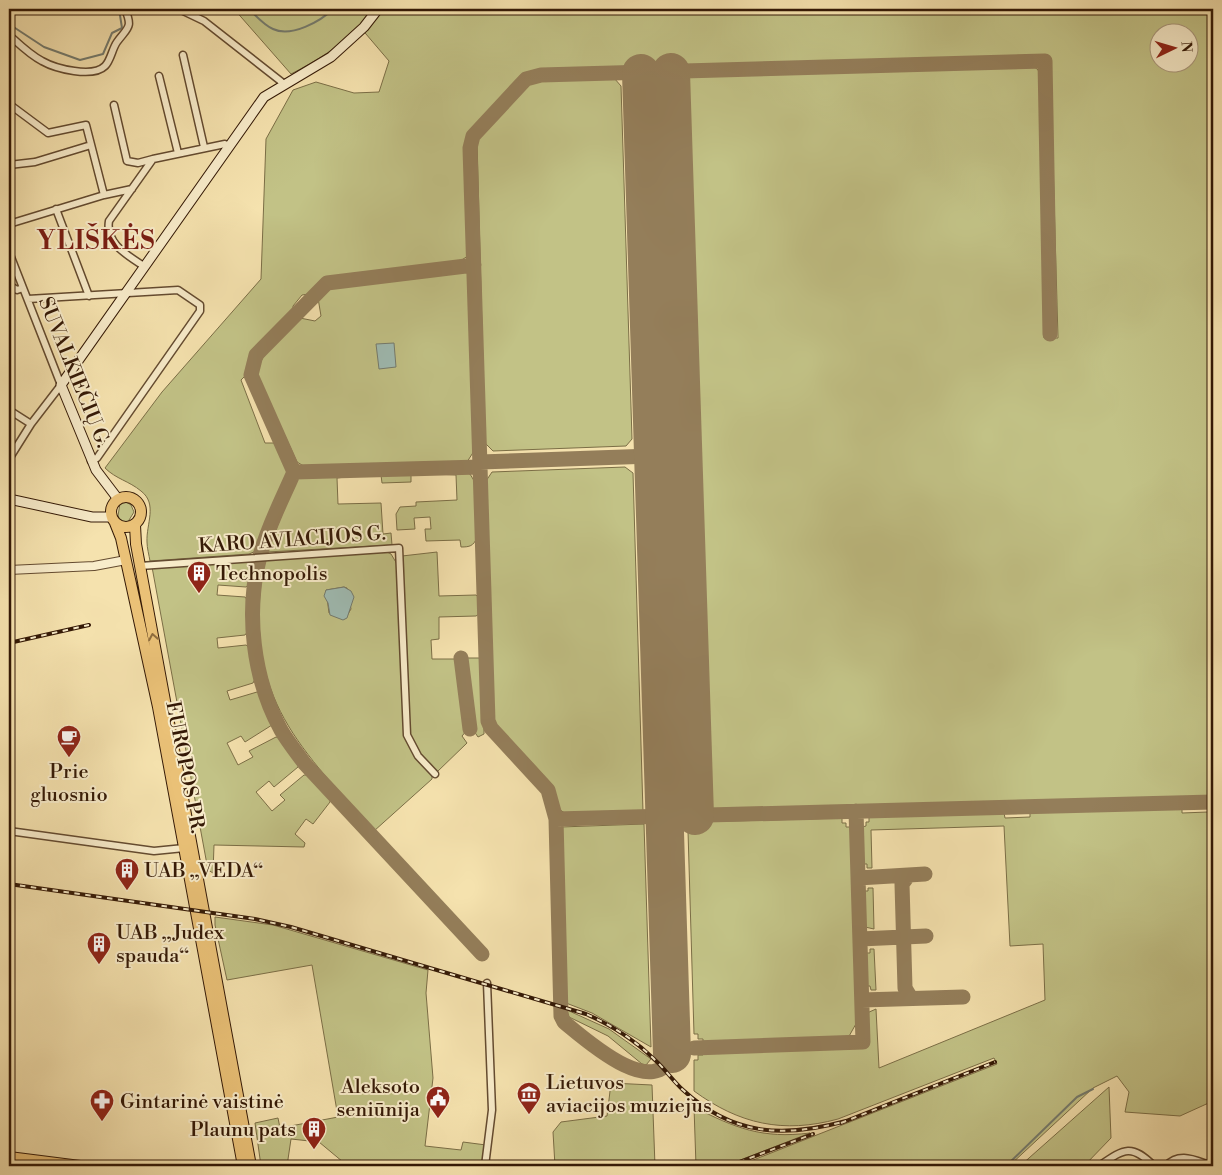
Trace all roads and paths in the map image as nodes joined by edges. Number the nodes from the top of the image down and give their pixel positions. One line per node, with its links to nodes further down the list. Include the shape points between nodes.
1 (125, 9): 4 (street, via 129,28 116,43 108,63 97,71 78,71 43,62)
2 (179, 9): 7 (street, via 212,27)
3 (378, 9): 7 (main road, via 331,56)
4 (9, 35)
5 (183, 54): 12 (street)
6 (159, 76): 13 (street)
7 (283, 84): 11 (main road, via 264,97)
8 (9, 104): 10 (street, via 48,133 86,124)
9 (114, 104): 14 (street, via 127,161 138,163)
10 (91, 145): 15 (street, via 35,162); 17 (street)
11 (228, 146): 12 (street); 21 (main road)
12 (204, 147): 13 (street)
13 (178, 153): 14 (street)
14 (154, 159): 16 (street)
15 (9, 165)
16 (132, 189): 17 (street); 21 (street, via 109,221 109,226 117,248)
17 (104, 195): 18 (street)
18 (56, 209): 19 (street); 25 (street)
19 (9, 224)
20 (9, 252): 23 (street, SUVALKIEČIŲ G.)
21 (144, 267): 24 (main road)
22 (9, 285): 23 (street, via 17,290)
23 (23, 288): 26 (street, SUVALKIEČIŲ G.)
24 (128, 292): 25 (street); 27 (main road); 31 (street, via 178,290 200,304 200,311 97,458)
25 (89, 296): 26 (street)
26 (28, 299): 27 (street, SUVALKIEČIŲ G.)
27 (61, 385): 29 (street); 31 (main road, SUVALKIEČIŲ G.)
28 (9, 410): 29 (street)
29 (31, 424): 30 (street)
30 (9, 459)
31 (91, 461): 33 (main road, SUVALKIEČIŲ G.)
32 (9, 499): 34 (main road)
33 (118, 499): 34 (main road, via 112,507); 35 (main road, EUROPOS PR., via 130,497 139,504 141,515)
34 (113, 520): 35 (main road, via 125,528); 36 (main road, EUROPOS PR.)
35 (135, 525): 37 (main road, EUROPOS PR.)
36 (126, 560): 38 (street, via 94,566); 41 (main road, EUROPOS PR.)
37 (140, 566): 39 (street, KARO AVIACIJOS G., via 398,548 409,740 418,756); 47 (main road, EUROPOS PR., one-way to 37)
38 (9, 570)
39 (435, 774)
40 (9, 831): 41 (street, via 154,851)
41 (184, 848): 46 (main road, EUROPOS PR.)
42 (486, 983): 48 (street, via 492,1110)
43 (9, 1157): 44 (main road)
44 (32, 1163): 45 (main road)
45 (80, 1166)
46 (243, 1166)
47 (251, 1166)
48 (485, 1166)
49 (1099, 1166): 50 (street, via 1125,1151 1134,1150)
50 (1154, 1166)
51 (1166, 1166): 52 (street, via 1180,1157)
52 (1213, 1166)

